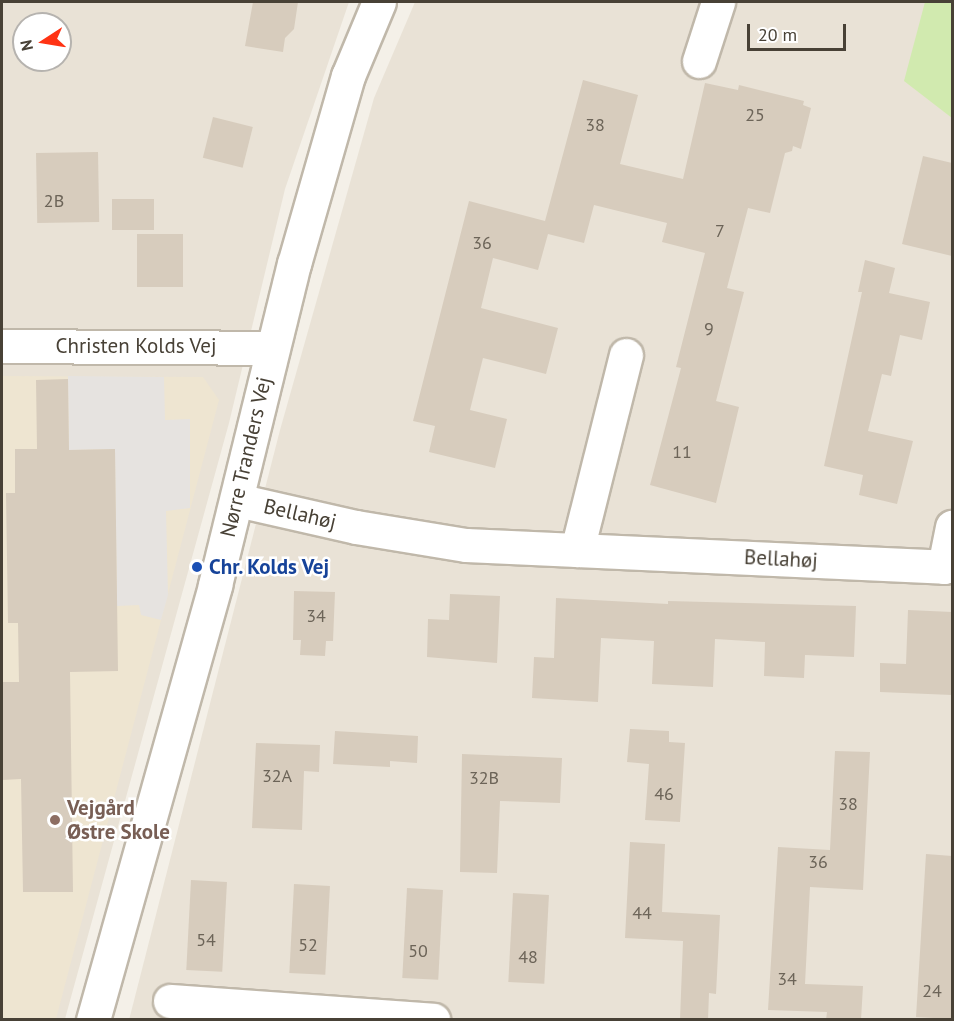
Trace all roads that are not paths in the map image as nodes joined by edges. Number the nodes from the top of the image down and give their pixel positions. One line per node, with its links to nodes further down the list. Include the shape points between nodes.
1 (379, 2): 5 (street, Nørre Tranders Vej, via 348,76)
2 (718, 2): 3 (street)
3 (699, 61)
4 (2, 346): 5 (street, Christen Kolds Vej)
5 (271, 348): 7 (street, Nørre Tranders Vej)
6 (626, 355): 9 (street)
7 (237, 500): 9 (street, Bellahøj, via 356,527 466,545); 11 (street, Nørre Tranders Vej)
8 (952, 527): 9 (street, Bellahøj, via 944,567)
9 (577, 550)
10 (170, 1001): 12 (street)
11 (93, 1020)
12 (433, 1020)

